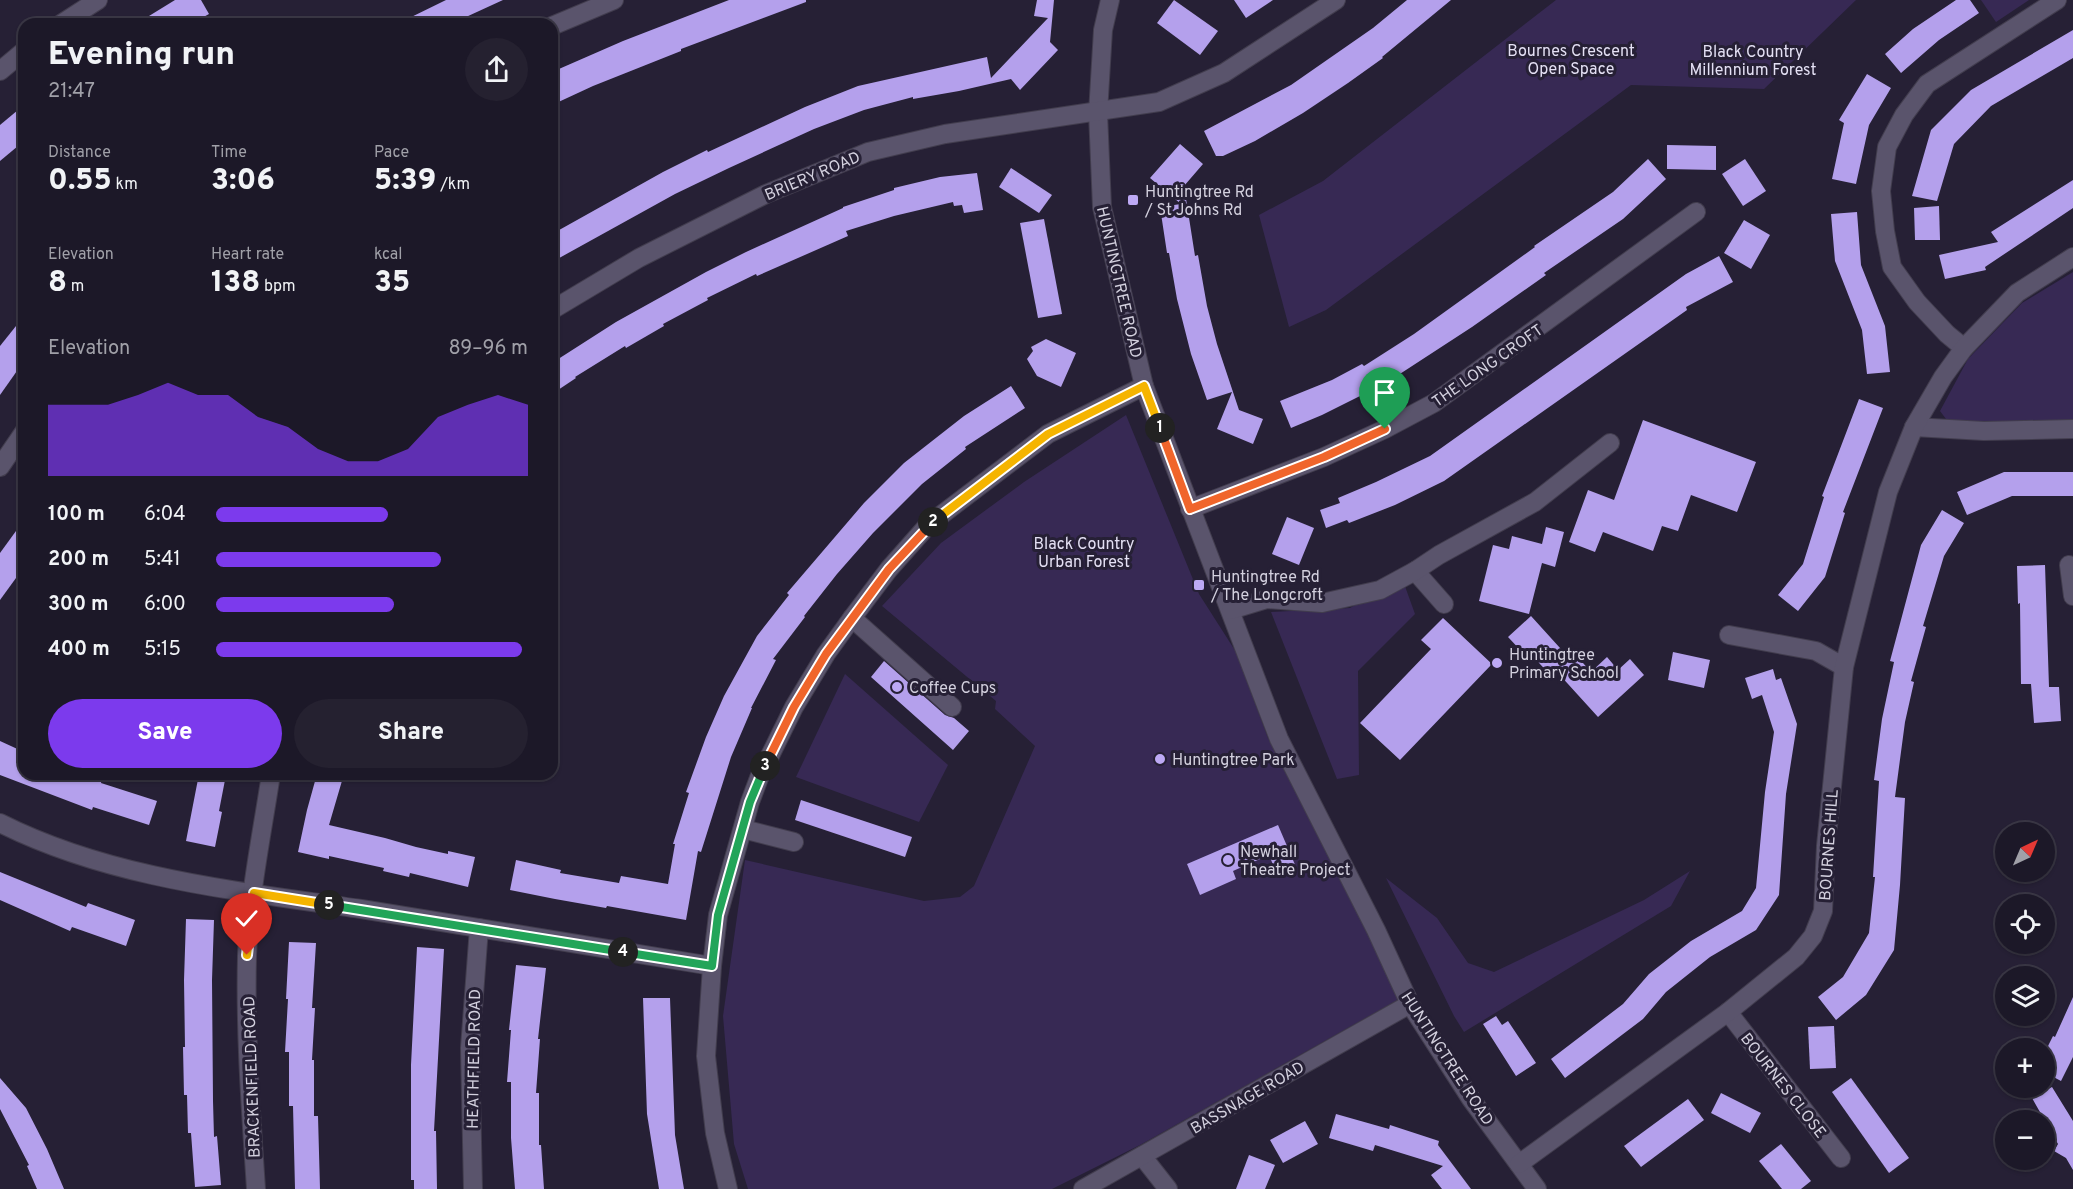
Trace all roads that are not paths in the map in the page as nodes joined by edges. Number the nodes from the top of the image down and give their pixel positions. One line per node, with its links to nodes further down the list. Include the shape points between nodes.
1 (98, 0): 6 (street)
2 (614, 0): 7 (street)
3 (1110, 0): 10 (street, HUNTINGTREE ROAD, via 1103,30)
4 (1336, 0): 10 (street, BRIERY ROAD, via 1224,72 1159,102)
5 (2057, 0): 14 (street, via 1927,84 1887,147 1881,190 1892,267 1917,302)
6 (70, 18)
7 (558, 23)
8 (18, 56): 9 (street)
9 (0, 71)
10 (1098, 113): 13 (street, BRIERY ROAD, via 945,134 868,152 766,194 639,258); 15 (street, HUNTINGTREE ROAD, via 1102,207)
11 (1696, 212): 21 (street, THE LONG CROFT, via 1434,403 1324,457)
12 (2073, 257): 14 (street, BOURNES HILL, via 2017,293)
13 (558, 306)
14 (1964, 348): 16 (street, BOURNES HILL)
15 (1144, 386): 21 (street, HUNTINGTREE ROAD); 27 (street, via 1048,434 928,525)
16 (1914, 427): 17 (street, via 1984,431); 29 (street, BOURNES HILL, via 1888,492)
17 (2073, 429)
18 (18, 441): 20 (street)
19 (1610, 443): 23 (street, via 1535,502)
20 (0, 467)
21 (1190, 509): 26 (street, HUNTINGTREE ROAD)
22 (2069, 565): 24 (street)
23 (1415, 571): 25 (street); 26 (street, via 1380,590 1357,596 1322,603 1267,599)
24 (2073, 596)
25 (1444, 604)
26 (1232, 610): 38 (street, HUNTINGTREE ROAD, via 1279,739)
27 (852, 618): 30 (street); 33 (street, via 794,707 759,777)
28 (1729, 635): 29 (street, via 1816,651)
29 (1844, 667): 39 (street, BOURNES HILL, via 1823,911 1813,936 1796,957)
30 (952, 707)
31 (270, 780): 35 (street)
32 (0, 824): 35 (street, via 118,868)
33 (742, 829): 34 (street); 37 (street, via 718,915)
34 (794, 842)
35 (254, 893): 36 (street); 43 (street, BRACKENFIELD ROAD, via 247,955)
36 (479, 928): 37 (street); 44 (street, HEATHFIELD ROAD, via 470,1048)
37 (712, 966): 45 (street, via 706,1056)
38 (1410, 1004): 40 (street, BASSNAGE ROAD); 42 (street, HUNTINGTREE ROAD, via 1471,1099)
39 (1728, 1012): 41 (street, BOURNES CLOSE); 42 (street, BOURNES HILL)
40 (1142, 1156): 46 (street, BASSNAGE ROAD); 47 (street)
41 (1841, 1158)
42 (1519, 1164): 48 (street, HUNTINGTREE ROAD)
43 (256, 1189)
44 (473, 1189)
45 (728, 1189)
46 (1083, 1189)
47 (1168, 1189)
48 (1538, 1189)

